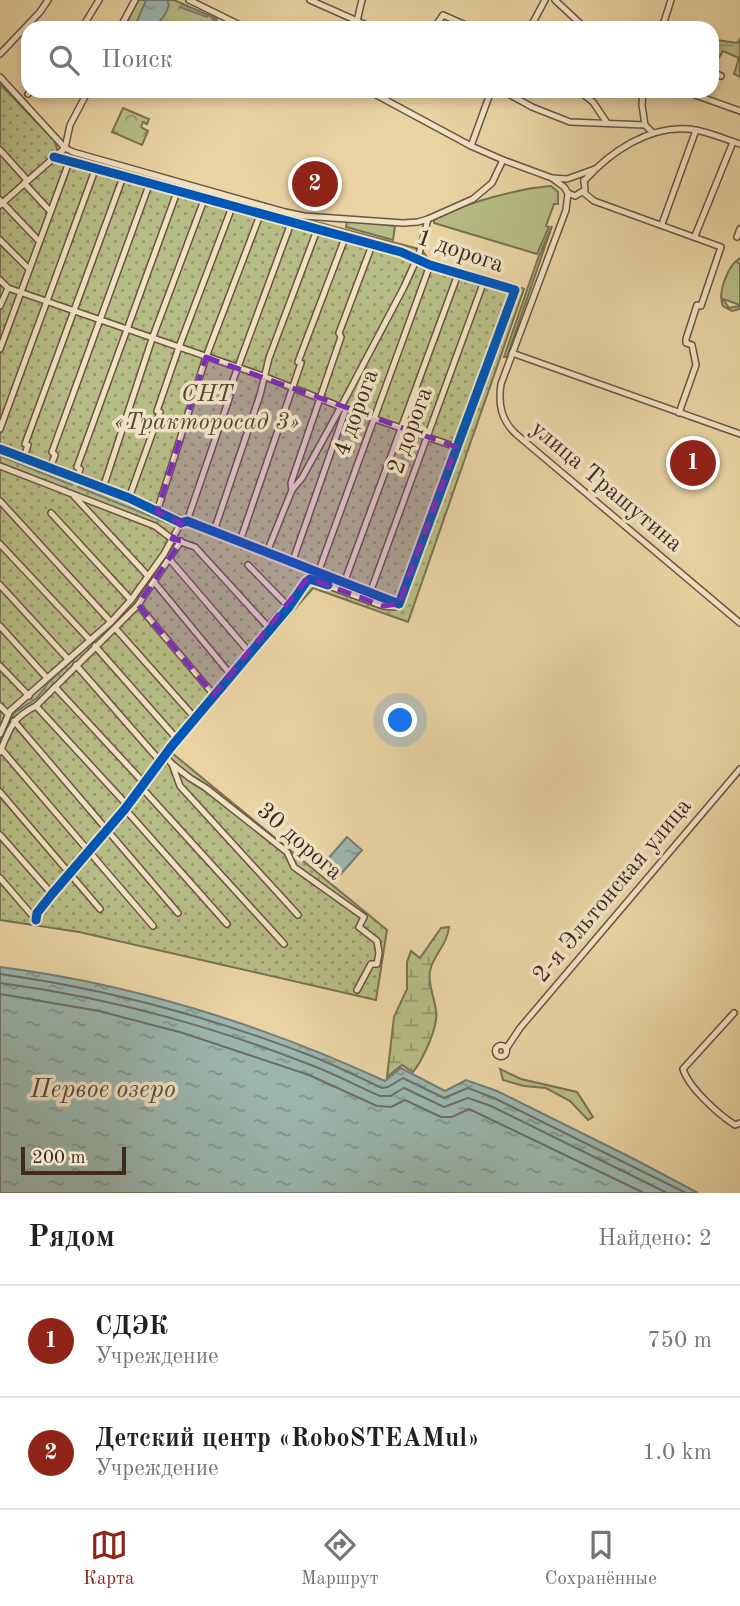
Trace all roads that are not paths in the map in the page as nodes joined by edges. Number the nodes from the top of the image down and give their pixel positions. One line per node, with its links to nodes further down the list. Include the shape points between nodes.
1 (48, 0): 10 (street)
2 (99, 0): 11 (street)
3 (135, 0): 12 (street)
4 (189, 0): 13 (street)
5 (310, 0): 14 (street)
6 (362, 0): 14 (street)
7 (545, 0): 17 (street)
8 (555, 0): 18 (street)
9 (671, 0): 19 (street)
10 (31, 21)
11 (86, 21)
12 (124, 21)
13 (232, 21)
14 (358, 21)
15 (439, 21): 16 (street, via 443,15)
16 (456, 21)
17 (534, 21)
18 (578, 21)
19 (664, 21)
20 (21, 32): 21 (street)
21 (0, 54)
22 (0, 77): 38 (street)
23 (84, 98): 38 (street, via 70,125)
24 (382, 98): 37 (street)
25 (488, 98): 37 (street)
26 (519, 98): 31 (street, via 570,122)
27 (588, 98): 31 (street)
28 (642, 98): 32 (street)
29 (704, 98): 30 (street)
30 (740, 111)
31 (607, 123): 32 (street)
32 (645, 125): 34 (street)
33 (696, 130): 34 (street); 35 (street); 63 (street)
34 (652, 132): 43 (street)
35 (733, 142): 36 (street); 66 (street)
36 (740, 144)
37 (471, 146): 41 (street)
38 (65, 148): 40 (street); 61 (street, via 304,216 403,223)
39 (0, 150): 50 (street)
40 (54, 157): 42 (street, 1 дорога); 50 (street)
41 (503, 160): 47 (street); 61 (street, via 484,190)
42 (69, 162): 44 (street, 1 дорога); 59 (street)
43 (595, 169): 45 (street); 49 (street)
44 (95, 170): 46 (street, 1 дорога); 80 (street)
45 (579, 176): 48 (street); 49 (street)
46 (122, 177): 51 (street, 1 дорога); 82 (street)
47 (552, 178): 48 (street); 52 (street)
48 (567, 179): 52 (street)
49 (584, 181): 54 (street)
50 (26, 182): 56 (street); 59 (street)
51 (149, 185): 53 (street, 1 дорога); 83 (street)
52 (566, 190): 54 (street); 58 (street)
53 (177, 192): 55 (street, 1 дорога); 84 (street)
54 (580, 194): 58 (street); 63 (street)
55 (204, 200): 57 (street, 1 дорога); 85 (street)
56 (1, 203): 70 (street)
57 (232, 207): 60 (street, 1 дорога); 86 (street)
58 (566, 210): 88 (street, улица Трашутина)
59 (50, 211): 70 (street)
60 (260, 215): 62 (street, 1 дорога); 89 (street)
61 (428, 219): 72 (street)
62 (291, 223): 65 (street, 1 дорога); 90 (street)
63 (662, 224): 66 (street)
64 (740, 229): 67 (street)
65 (317, 230): 68 (street, 1 дорога); 91 (street)
66 (695, 236): 95 (street, via 721,247 686,339 696,365)
67 (737, 237)
68 (345, 238): 71 (street, 1 дорога); 92 (street)
69 (0, 240): 74 (street)
70 (38, 240): 74 (street)
71 (372, 245): 72 (street, 1 дорога); 93 (street)
72 (417, 259): 73 (street, 1 дорога); 94 (street)
73 (430, 265): 75 (street, 1 дорога); 96 (street, 4 дорога)
74 (29, 269): 79 (street)
75 (458, 274): 77 (street, 1 дорога); 97 (street)
76 (0, 280): 78 (street)
77 (484, 281): 100 (street, 2 дорога); 101 (street, 1 дорога, via 515,290)
78 (8, 288): 79 (street); 81 (street)
79 (20, 292): 80 (street); 87 (street)
80 (47, 301): 82 (street); 98 (street)
81 (0, 306)
82 (74, 310): 83 (street); 103 (street)
83 (99, 320): 84 (street); 105 (street)
84 (126, 329): 85 (street); 106 (street)
85 (152, 339): 86 (street); 107 (street)
86 (178, 347): 89 (street); 110 (street)
87 (0, 349)
88 (512, 353): 95 (street); 135 (street, улица Трашутина, via 499,394 510,429)
89 (206, 357): 90 (street); 112 (street)
90 (236, 367): 91 (street); 114 (street, via 230,396)
91 (263, 376): 92 (street); 115 (street)
92 (292, 388): 93 (street); 118 (street)
93 (319, 398): 94 (street); 108 (street)
94 (343, 408): 96 (street); 108 (street); 122 (street)
95 (678, 413): 99 (street)
96 (373, 419): 97 (street); 124 (street, 4 дорога)
97 (400, 428): 100 (street); 127 (street)
98 (0, 429)
99 (740, 434)
100 (427, 437): 101 (street); 129 (street, 2 дорога)
101 (456, 447): 131 (street, 1 дорога)
102 (0, 449): 103 (street)
103 (24, 457): 105 (street)
104 (0, 466): 109 (street)
105 (50, 468): 106 (street)
106 (77, 478): 107 (street)
107 (103, 488): 110 (street)
108 (292, 490): 120 (street)
109 (72, 494): 116 (street, via 155,526); 125 (street)
110 (129, 498): 112 (street)
111 (0, 501): 134 (street)
112 (157, 512): 114 (street)
113 (51, 513): 130 (street)
114 (184, 522): 115 (street); 116 (street)
115 (214, 531): 118 (street)
116 (172, 539): 117 (street); 125 (street)
117 (181, 541): 121 (street); 138 (street, via 195,547)
118 (240, 541): 120 (street)
119 (0, 544): 139 (street)
120 (267, 552): 122 (street)
121 (170, 560): 126 (street); 141 (street)
122 (292, 563): 124 (street)
123 (248, 565): 133 (street)
124 (318, 573): 127 (street)
125 (148, 576): 130 (street)
126 (155, 583): 132 (street); 145 (street)
127 (344, 583): 129 (street)
128 (0, 585): 142 (street)
129 (370, 593): 131 (street)
130 (131, 600): 134 (street)
131 (399, 604): 133 (street, via 383,606 310,579)
132 (138, 606): 137 (street); 148 (street)
133 (289, 607): 138 (street)
134 (111, 622): 139 (street)
135 (740, 623)
136 (0, 626): 146 (street)
137 (116, 629): 140 (street); 153 (street)
138 (270, 629): 141 (street)
139 (90, 640): 142 (street)
140 (95, 646): 143 (street); 156 (street)
141 (250, 653): 145 (street)
142 (68, 659): 146 (street)
143 (76, 665): 147 (street); 158 (street)
144 (0, 666): 149 (street)
145 (231, 675): 148 (street)
146 (47, 678): 149 (street)
147 (55, 687): 151 (street); 161 (street)
148 (214, 695): 153 (street)
149 (29, 696): 152 (street)
150 (0, 706): 152 (street)
151 (36, 706): 154 (street); 163 (street)
152 (8, 714): 155 (street)
153 (195, 718): 156 (street)
154 (14, 721): 157 (street); 164 (street)
155 (0, 734)
156 (177, 738): 158 (street)
157 (1, 750): 166 (street)
158 (162, 758): 159 (street); 161 (street)
159 (172, 764): 172 (street, via 180,786); 176 (street, 30 дорога, via 287,852 294,867 363,917 359,927 377,941 379,953 377,964 371,964)
160 (740, 769): 178 (street, 2-я Эльтонская улица)
161 (142, 785): 163 (street); 175 (street)
162 (0, 792): 167 (street)
163 (126, 807): 164 (street); 173 (street)
164 (106, 830): 166 (street); 171 (street)
165 (0, 835): 169 (street)
166 (89, 853): 167 (street); 174 (street)
167 (70, 874): 169 (street); 170 (street)
168 (0, 878): 169 (street, via 33,917)
169 (52, 894)
170 (100, 909)
171 (178, 913)
172 (298, 915)
173 (227, 923)
174 (153, 926)
175 (284, 944)
176 (357, 990)
177 (734, 1013): 179 (street, via 683,1069 721,1116 735,1125)
178 (504, 1047)
179 (740, 1123)

